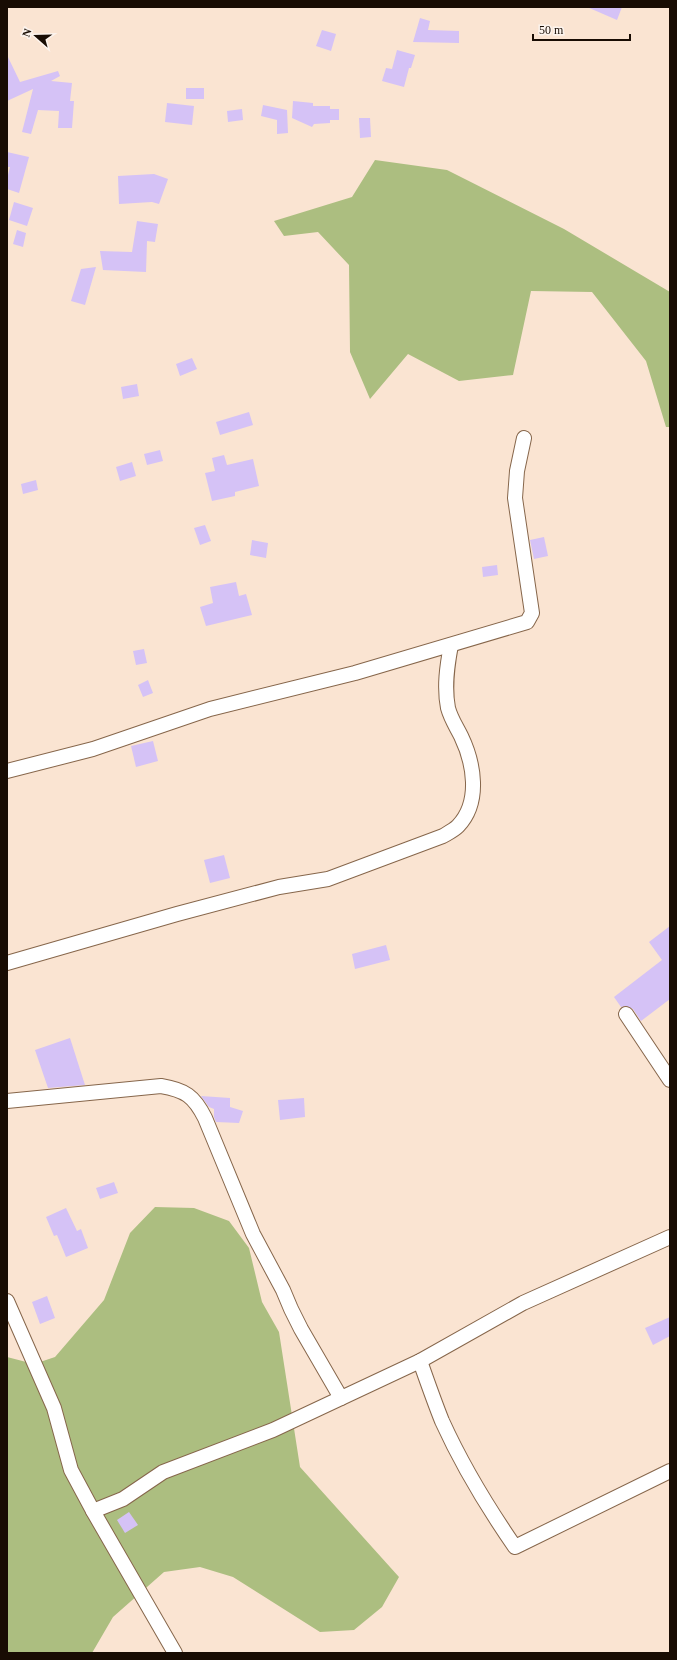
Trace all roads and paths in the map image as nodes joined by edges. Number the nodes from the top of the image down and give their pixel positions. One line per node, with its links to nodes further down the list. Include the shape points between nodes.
1 (524, 438): 2 (street, via 517,471 515,498 532,613 527,622)
2 (451, 645): 3 (street, via 356,673 210,709 93,749); 4 (street, via 446,693 451,720 461,736 470,761 473,784 465,817 458,826 443,836 328,879 279,887)
3 (7, 771)
4 (7, 963)
5 (626, 1014): 6 (street)
6 (670, 1080)
7 (7, 1101): 11 (street, via 161,1086 187,1093 197,1102 205,1118 253,1234 283,1290 290,1309)
8 (670, 1237): 10 (street, via 522,1303)
9 (7, 1301): 13 (street, via 54,1408 71,1470)
10 (420, 1361): 11 (street); 12 (street, via 451,1440 494,1517 515,1547)
11 (341, 1398): 13 (street, via 273,1430 163,1472 123,1498)
12 (670, 1471)
13 (93, 1511): 14 (street)
14 (174, 1653)

